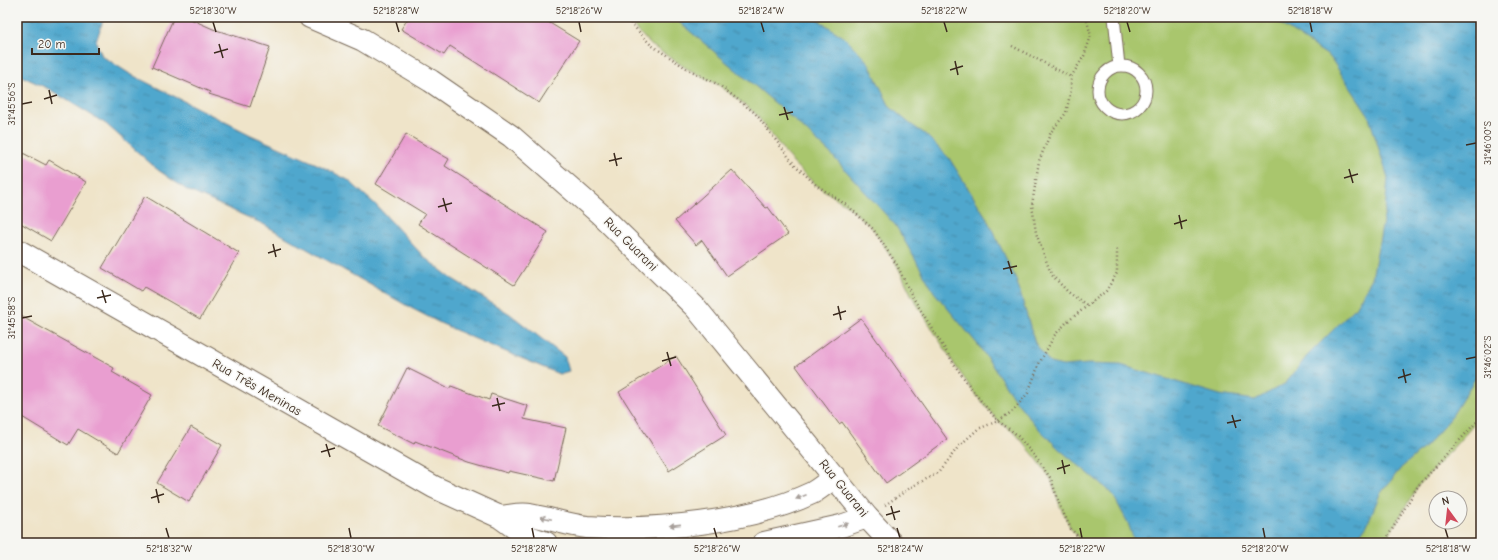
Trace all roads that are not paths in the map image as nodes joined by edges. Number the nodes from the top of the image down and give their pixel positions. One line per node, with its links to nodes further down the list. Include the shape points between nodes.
1 (310, 17): 5 (street, Rua Guarani, via 363,40 431,81 511,136 593,207 696,308)
2 (1114, 17): 3 (lane)
3 (1119, 66): 3 (lane, via 1103,75 1098,92 1100,100 1111,111 1126,114 1140,106 1146,92 1146,84 1136,71)
4 (17, 250): 6 (street, Rua Trẽs Meninas, via 434,488)
5 (835, 477): 6 (street, Rua Trẽs Meninas, one-way to 6, via 814,492 740,517 639,529 585,527 529,514); 7 (street, Rua Guarani)
6 (500, 517): 8 (street, Rua Trẽs Meninas, via 526,536)
7 (867, 517): 9 (street, one-way to 7, via 841,526); 10 (street, Rua Guarani)
8 (546, 543)
9 (764, 543)
10 (891, 543)

